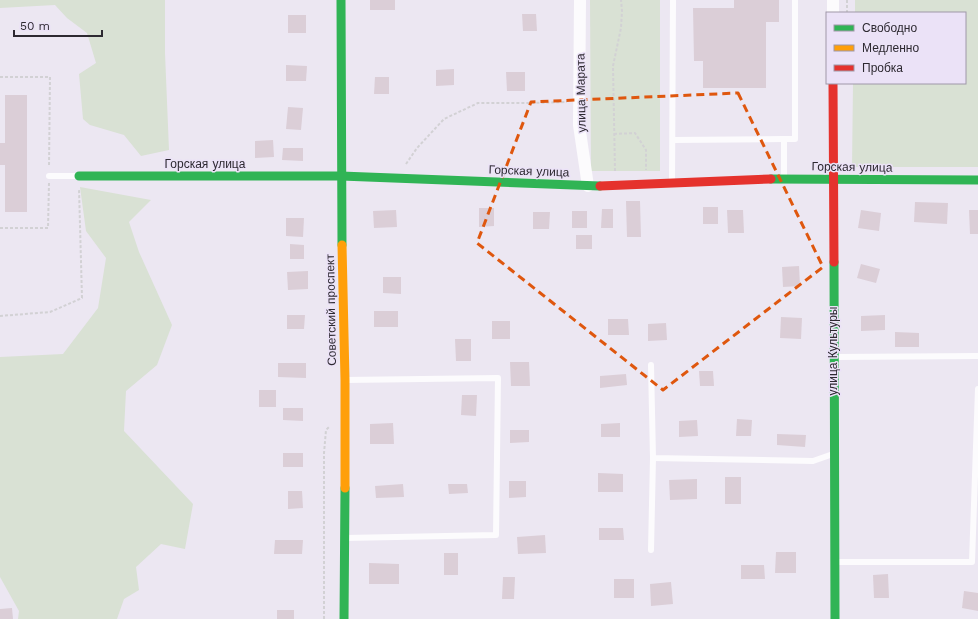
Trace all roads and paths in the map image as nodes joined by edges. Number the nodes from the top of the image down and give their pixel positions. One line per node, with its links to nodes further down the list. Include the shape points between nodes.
1 (341, 0): 21 (street, Советский проспект)
2 (580, 0): 13 (street, улица Марата)
3 (621, 0): 14 (path, via 621,28 613,66)
4 (673, 0): 16 (lane)
5 (795, 0): 15 (lane, via 795,139)
6 (833, 0): 8 (street)
7 (847, 0): 9 (path)
8 (833, 12)
9 (847, 12)
10 (0, 77): 11 (path)
11 (50, 77)
12 (833, 84): 24 (street, улица Культуры)
13 (579, 101): 22 (path, via 478,103 444,119 417,148); 27 (street, улица Марата, via 579,125)
14 (614, 134): 17 (path); 18 (path, via 635,133 646,150)
15 (784, 139): 16 (lane); 23 (lane)
16 (673, 140): 26 (lane)
17 (615, 171)
18 (646, 171)
19 (49, 176): 20 (lane)
20 (79, 176): 21 (street, Горская улица); 28 (path, via 82,298 50,312)
21 (341, 176): 22 (street, Горская улица); 32 (street, Советский проспект)
22 (397, 178): 27 (street, Горская улица)
23 (784, 179): 24 (street, Горская улица); 26 (street, Горская улица)
24 (833, 179): 25 (street, Горская улица); 30 (street, улица Культуры)
25 (978, 180)
26 (672, 182): 27 (street, Горская улица)
27 (588, 186)
28 (0, 316)
29 (978, 356): 30 (lane)
30 (833, 357): 35 (street, улица Культуры)
31 (651, 365): 36 (lane)
32 (344, 380): 37 (street, Советский проспект); 37 (lane, via 498,378 496,535)
33 (978, 389): 39 (lane, via 972,562)
34 (331, 425): 40 (path, via 326,430 324,453)
35 (834, 453): 36 (lane, via 813,461); 39 (street, улица Культуры)
36 (652, 458): 38 (lane)
37 (344, 538): 41 (street, Советский проспект)
38 (651, 550)
39 (835, 562): 42 (street, улица Культуры)
40 (324, 619)
41 (344, 619)
42 (835, 619)

